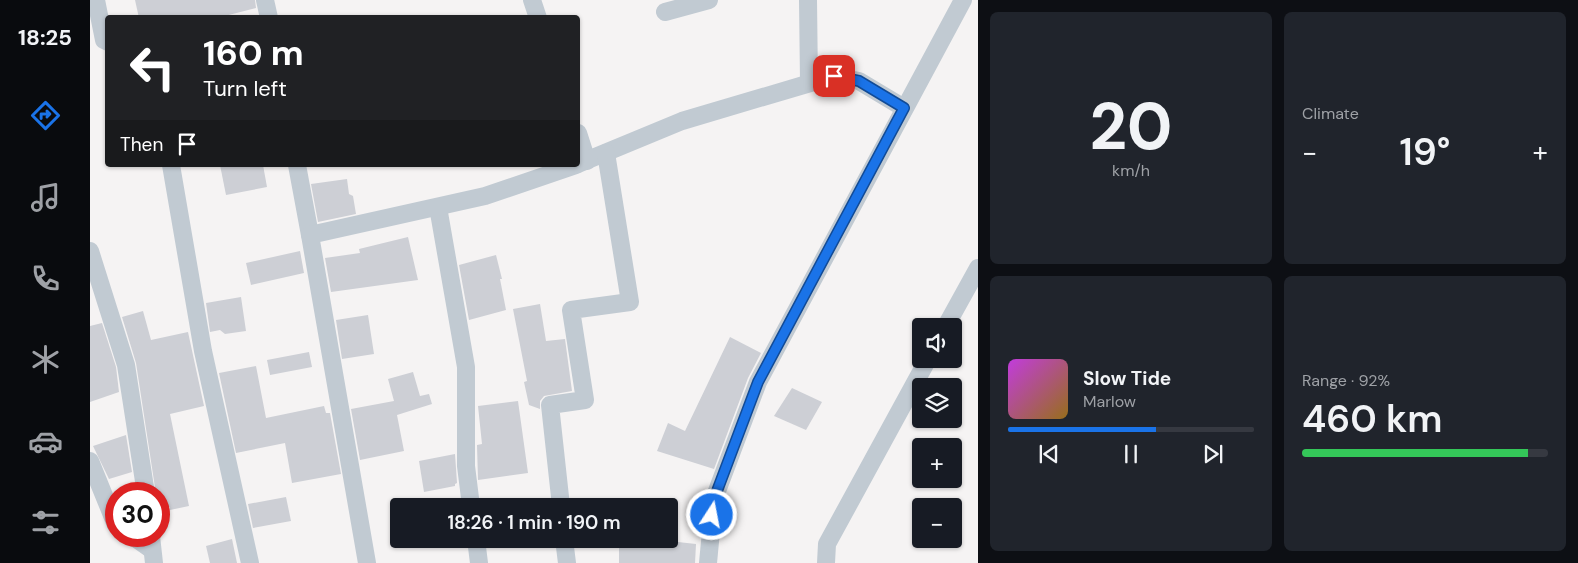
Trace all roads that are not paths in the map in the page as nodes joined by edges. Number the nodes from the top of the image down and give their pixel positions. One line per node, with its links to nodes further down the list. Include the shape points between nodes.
1 (96, 0): 10 (street)
2 (265, 0): 8 (street)
3 (532, 0): 9 (street)
4 (709, 0): 7 (street)
5 (808, 0): 11 (street)
6 (963, 0): 12 (street)
7 (665, 12)
8 (268, 15)
9 (537, 15)
10 (105, 40)
11 (809, 82): 12 (street, via 834,76 859,81); 13 (street, via 682,121)
12 (904, 108): 36 (street, via 758,382 714,499)
13 (606, 153): 14 (street); 28 (street, via 630,302 570,310 585,400 550,405)
14 (580, 163)
15 (171, 167): 32 (street, via 203,351)
16 (297, 167): 19 (street)
17 (568, 167): 18 (street, via 485,196)
18 (438, 207): 19 (street); 27 (street, via 466,367 466,466)
19 (310, 235): 33 (street)
20 (90, 251): 25 (street, via 126,365)
21 (978, 268): 22 (street)
22 (950, 318)
23 (923, 368): 37 (street, via 827,544)
24 (90, 461): 26 (street)
25 (144, 482)
26 (96, 492): 29 (street)
27 (470, 498)
28 (560, 498)
29 (105, 507)
30 (477, 548): 34 (street)
31 (565, 548): 35 (street)
32 (250, 563)
33 (367, 563)
34 (479, 563)
35 (567, 563)
36 (708, 563)
37 (826, 563)

